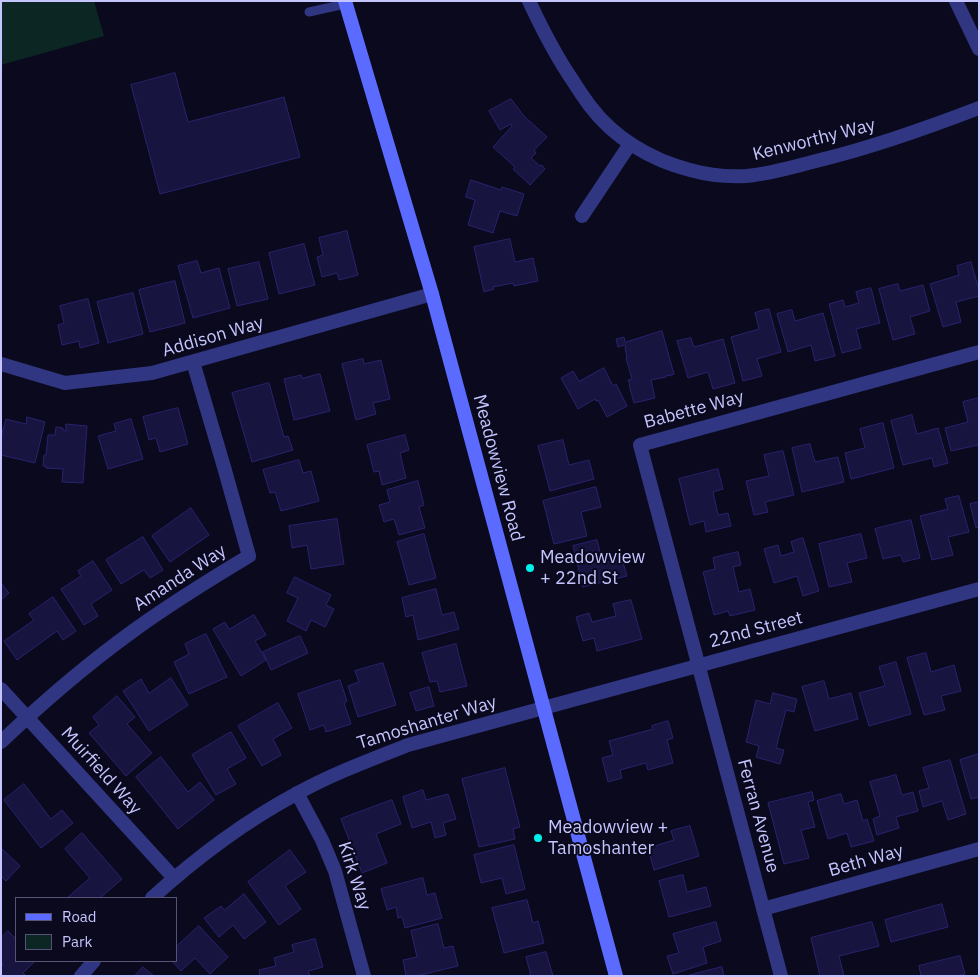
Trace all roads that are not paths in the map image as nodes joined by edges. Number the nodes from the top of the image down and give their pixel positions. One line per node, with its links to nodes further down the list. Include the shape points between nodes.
1 (529, 1): 7 (street, Kenworthy Way, via 564,68 591,107)
2 (956, 1): 5 (street)
3 (345, 2): 4 (lane); 9 (main road, Meadowview Road)
4 (309, 12)
5 (979, 49)
6 (979, 108): 7 (street, Kenworthy Way, via 848,153 771,173 746,176 720,176 676,167)
7 (630, 144): 8 (street)
8 (582, 216)
9 (432, 294): 11 (street, Addison Way); 16 (main road, Meadowview Road)
10 (979, 352): 14 (street, Babette Way, via 640,445)
11 (192, 362): 12 (street, Addison Way, via 152,373 65,383); 17 (street, Amanda Way, via 248,556 132,632)
12 (1, 364)
13 (979, 589): 14 (street, 22nd Street)
14 (698, 665): 16 (street, 22nd Street); 23 (street, Ferran Avenue)
15 (1, 689): 17 (street, Muirfield Way)
16 (543, 708): 19 (street, Tamoshanter Way, via 408,746); 27 (main road, Meadowview Road)
17 (27, 717): 18 (street, Amanda Way); 21 (street, Muirfield Way)
18 (1, 742)
19 (297, 793): 21 (street, Tamoshanter Way, via 216,845); 26 (street, Kirk Way, via 335,871)
20 (979, 849): 23 (street, Beth Way)
21 (174, 878): 22 (street, Tamoshanter Way)
22 (153, 897)
23 (763, 909): 28 (street, Ferran Avenue)
24 (93, 962): 25 (street)
25 (81, 976)
26 (364, 976)
27 (616, 976)
28 (781, 976)

